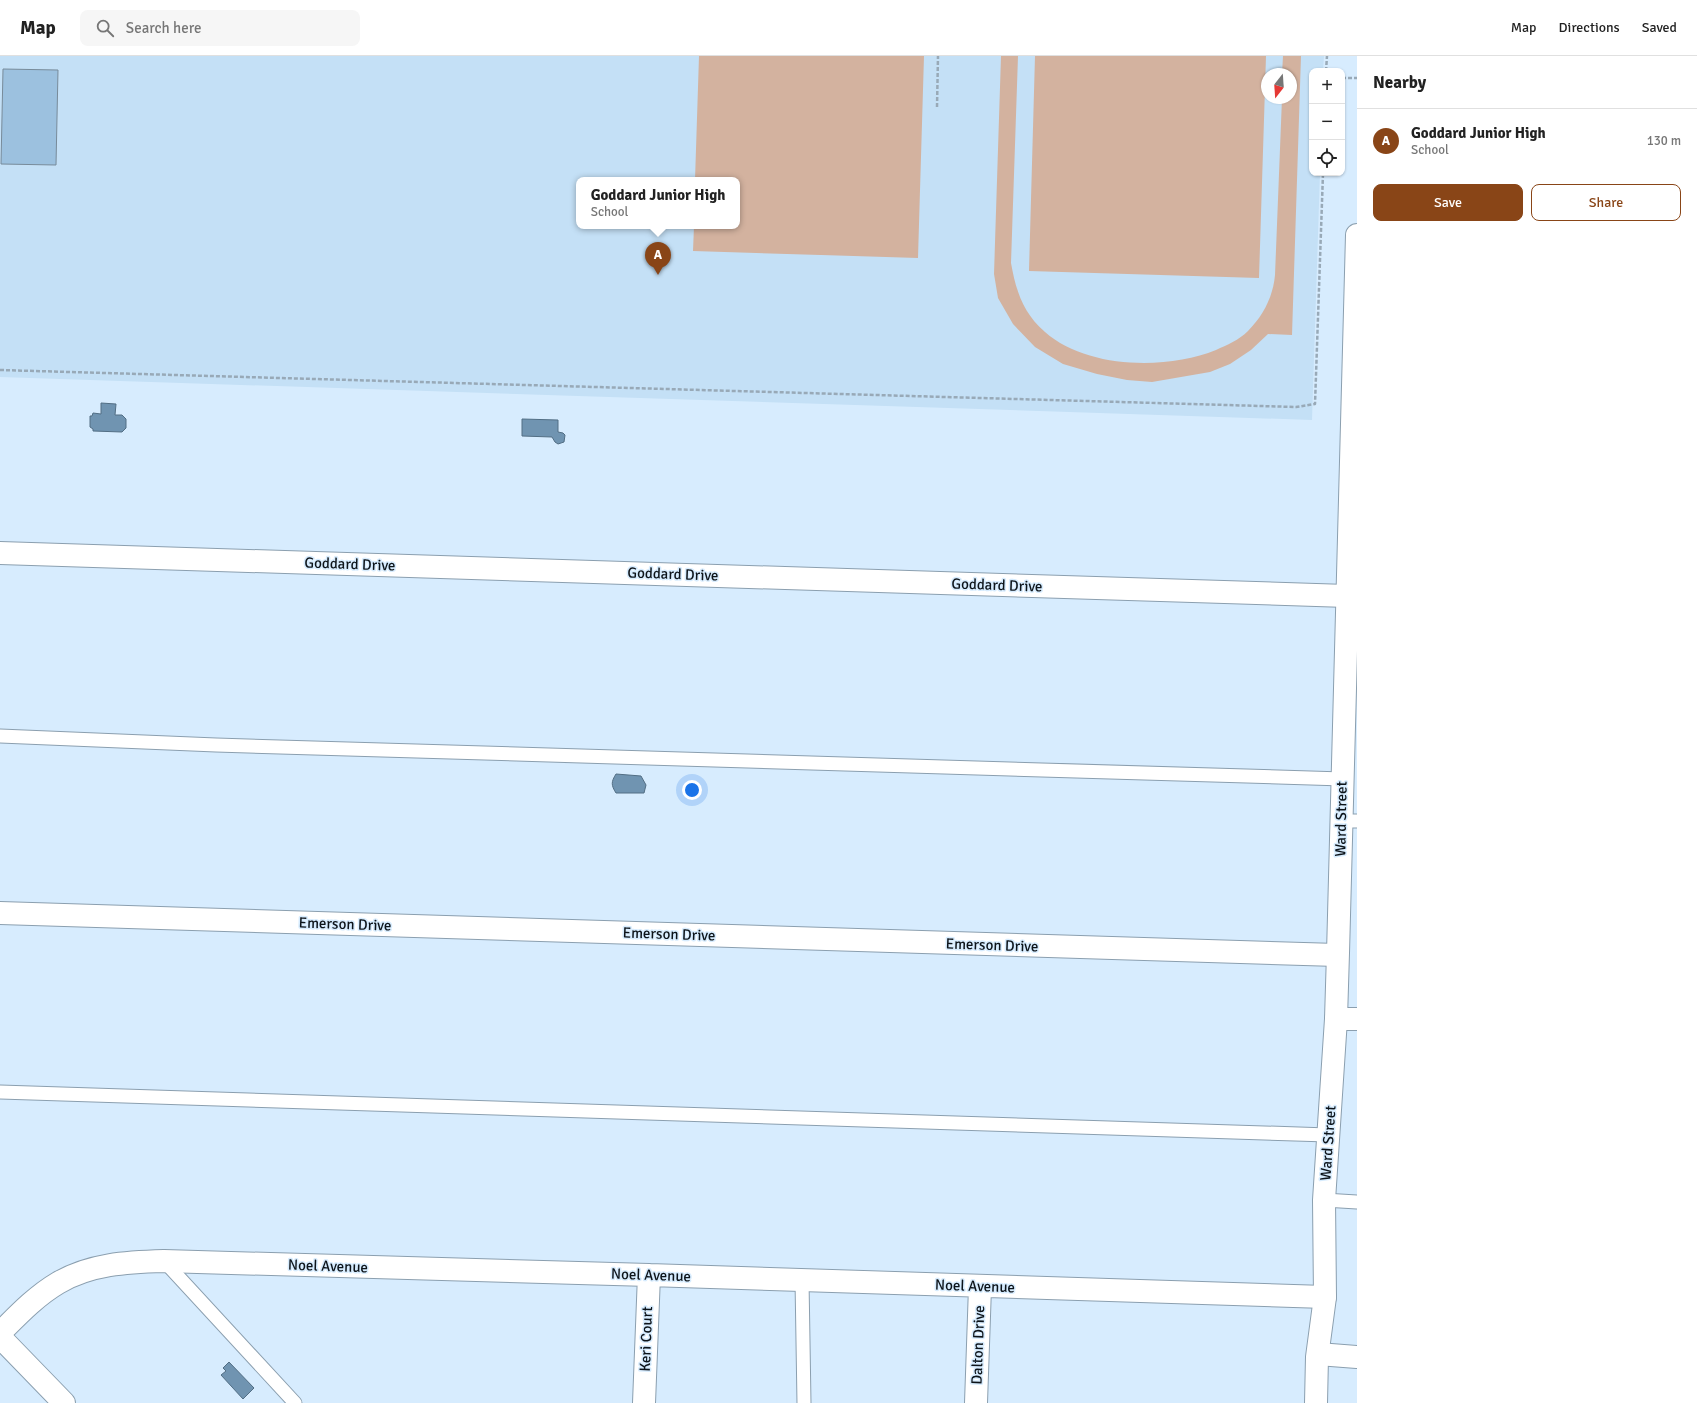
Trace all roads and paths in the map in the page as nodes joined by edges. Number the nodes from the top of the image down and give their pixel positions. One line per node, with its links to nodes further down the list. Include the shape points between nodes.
1 (938, 56): 6 (path)
2 (1327, 56): 3 (path)
3 (1326, 68)
4 (1345, 78): 5 (path)
5 (1357, 78)
6 (937, 107)
7 (1323, 176): 9 (path, via 1315,404 1296,407)
8 (1357, 235): 11 (street, Ward Street)
9 (0, 370)
10 (0, 553): 11 (street, Goddard Drive)
11 (1347, 596): 13 (street, Ward Street)
12 (0, 736): 13 (lane, via 216,745)
13 (1342, 779): 14 (street, Ward Street)
14 (1349, 821): 16 (street, Ward Street)
15 (0, 913): 16 (street, Emerson Drive)
16 (1337, 956): 17 (street, Ward Street)
17 (1336, 1019): 18 (street); 20 (street, Ward Street)
18 (1357, 1019)
19 (0, 1092): 20 (lane)
20 (1328, 1135): 21 (street, Ward Street)
21 (1324, 1200): 22 (lane); 27 (street, Ward Street)
22 (1357, 1202)
23 (164, 1261): 24 (street, Noel Avenue); 28 (street, Noel Avenue, via 106,1265 78,1272 57,1283 29,1304); 33 (lane)
24 (649, 1275): 25 (street, Noel Avenue); 34 (street, Keri Court)
25 (802, 1280): 26 (street, Noel Avenue); 35 (lane)
26 (980, 1286): 27 (street, Noel Avenue); 36 (street, Dalton Drive)
27 (1325, 1297): 30 (street, Ward Street)
28 (0, 1333)
29 (0, 1337): 32 (street)
30 (1318, 1354): 31 (street); 37 (street, Ward Street)
31 (1357, 1357)
32 (64, 1403)
33 (295, 1403)
34 (644, 1403)
35 (804, 1403)
36 (976, 1403)
37 (1316, 1403)

